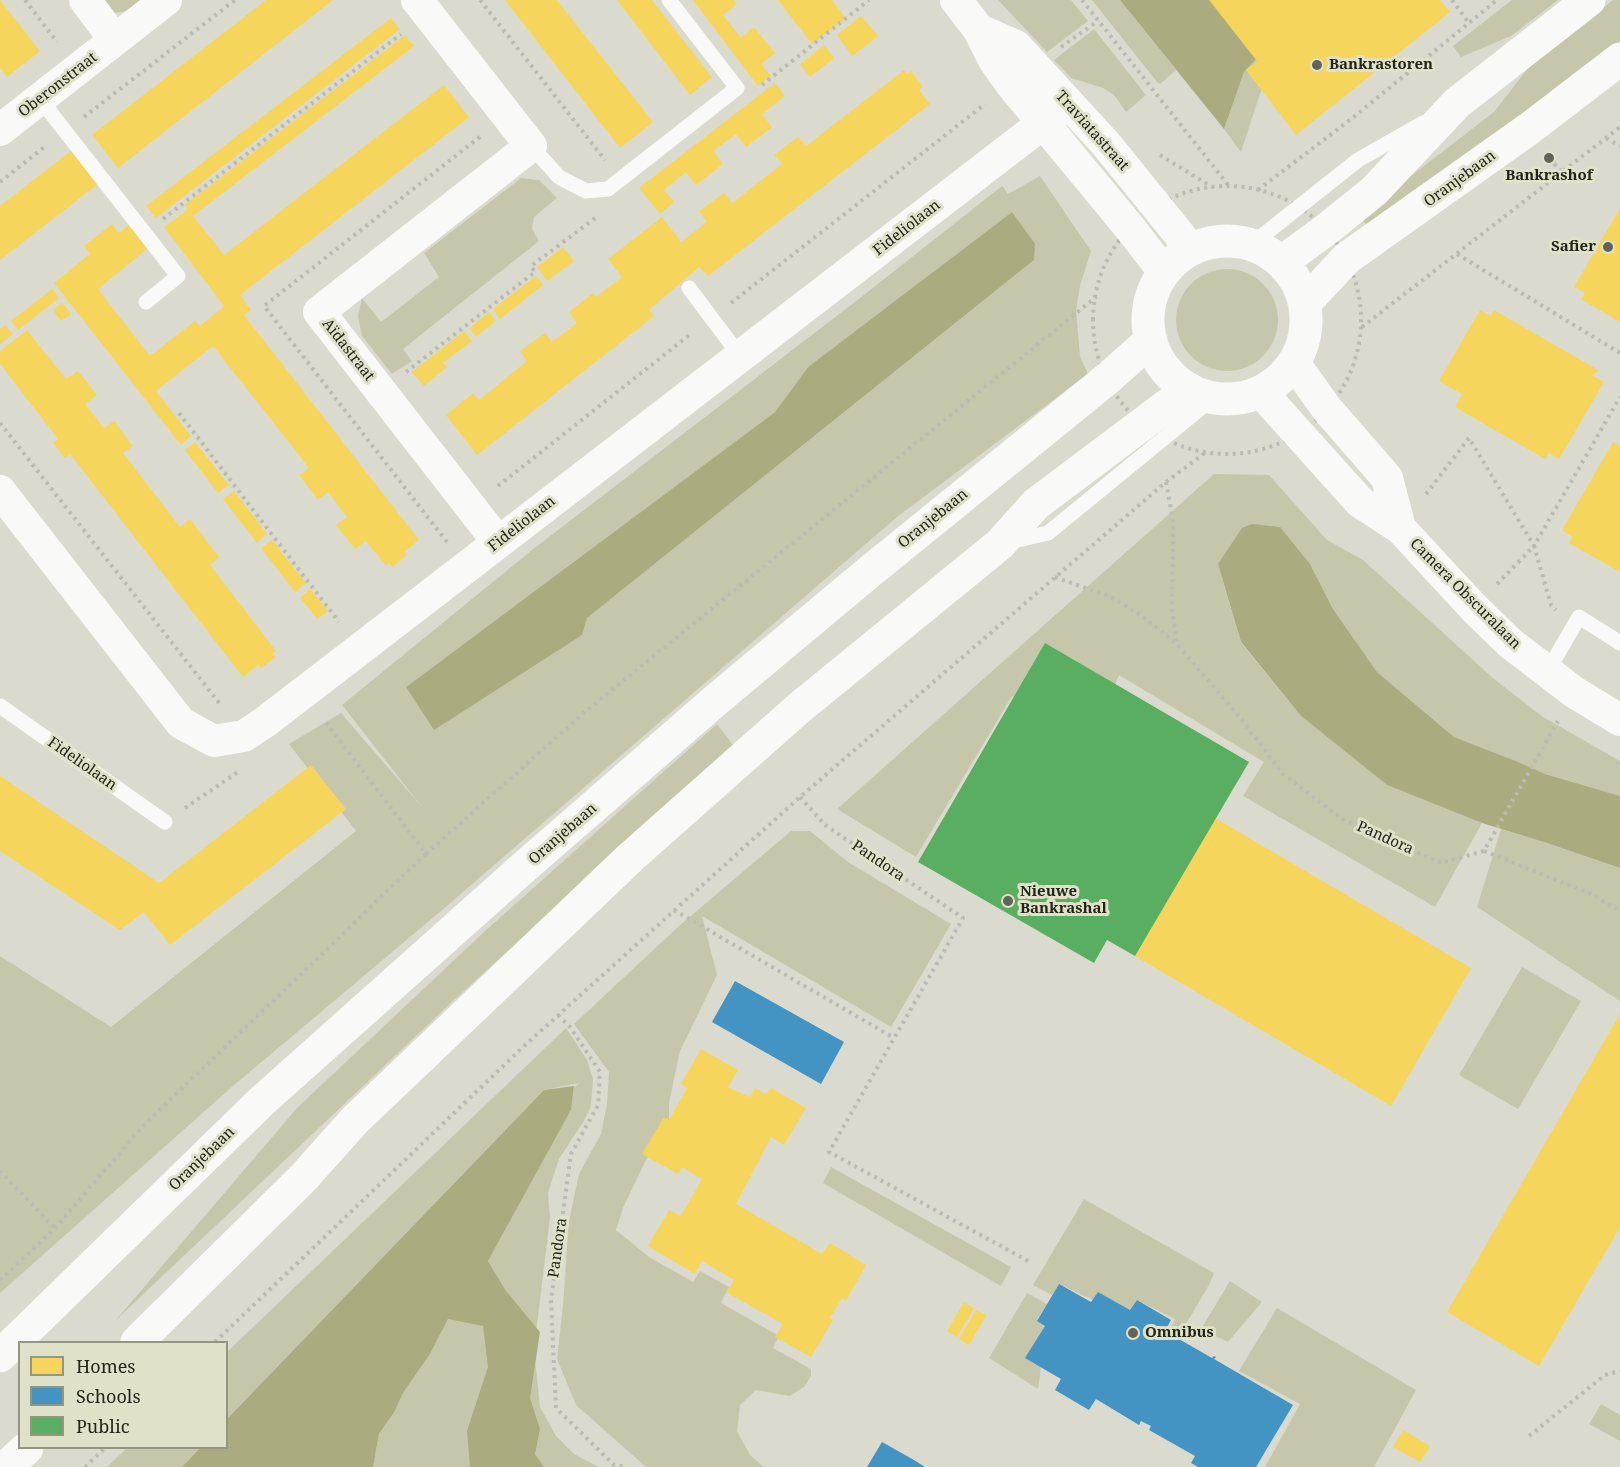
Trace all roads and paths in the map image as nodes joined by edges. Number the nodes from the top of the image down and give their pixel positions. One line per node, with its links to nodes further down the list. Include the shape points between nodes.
1 (25, 0): 18 (path)
2 (85, 0): 16 (street)
3 (166, 0): 16 (street, Oberonstraat)
4 (235, 0): 27 (path)
5 (480, 0): 33 (path)
6 (669, 0): 20 (lane)
7 (868, 0): 20 (path, via 753,92)
8 (956, 0): 15 (street, Traviatastraat)
9 (1082, 0): 35 (path)
10 (1452, 0): 14 (path)
11 (1497, 0): 14 (path)
12 (1589, 0): 23 (main road)
13 (423, 7): 30 (street); 37 (path)
14 (1469, 23): 35 (path, via 1258,190)
15 (979, 30): 19 (street, Traviatastraat); 22 (street, Traviatastraat, via 1016,46)
16 (115, 40): 18 (street, Oberonstraat)
17 (1620, 58): 46 (main road, Oranjebaan, via 1530,128 1347,258)
18 (78, 68): 21 (street, Oberonstraat)
19 (1011, 84): 24 (street, Traviatastraat); 47 (path)
20 (737, 88): 33 (lane)
21 (40, 99): 26 (street, Oberonstraat); 27 (lane)
22 (1068, 104): 24 (street, Fideliolaan); 39 (street, Traviatastraat, via 1106,144)
23 (1457, 104): 38 (lane, via 1358,160); 41 (main road, via 1374,191)
24 (1044, 123): 42 (street, Traviatastraat); 51 (street, Fideliolaan)
25 (1620, 127): 28 (path)
26 (0, 130)
27 (65, 131): 34 (path); 37 (lane)
28 (1606, 138): 29 (path); 32 (path)
29 (1620, 146)
30 (531, 147): 33 (lane, via 559,177 586,191 608,189); 53 (street, Aïdastraat, via 319,312)
31 (1549, 158): 32 (path)
32 (1562, 172): 40 (path)
33 (620, 179): 53 (path, via 629,192 531,267 535,272)
34 (0, 182)
35 (1230, 186): 36 (path)
36 (1213, 188)
37 (144, 233): 45 (lane, via 178,276)
38 (1252, 244): 39 (main road, via 1231,240); 41 (main road)
39 (1191, 249): 42 (main road)
40 (1457, 254): 48 (path); 50 (path)
41 (1282, 262): 46 (main road, via 1293,274)
42 (1164, 272): 49 (main road, via 1148,312)
43 (689, 288): 47 (lane)
44 (1096, 297): 81 (path, via 586,711)
45 (146, 302)
46 (1305, 303): 52 (main road, via 1307,324)
47 (712, 318): 51 (lane); 62 (path)
48 (1362, 327)
49 (1151, 340): 55 (main road, via 1156,355 1175,380); 92 (main road, Oranjebaan, via 760,663 523,868 262,1101)
50 (1620, 353)
51 (741, 356): 64 (street, Fideliolaan)
52 (1294, 363): 54 (main road, via 1285,375); 63 (street, Camera Obscuralaan, via 1327,409 1387,478)
53 (381, 391): 62 (street, Aïdastraat)
54 (1261, 392): 55 (main road, via 1238,398); 63 (street, Camera Obscuralaan, via 1360,502)
55 (1201, 394): 90 (main road, via 1036,504 1000,544 799,708 631,857 355,1120 304,1176)
56 (1620, 397): 65 (path)
57 (179, 413): 71 (path)
58 (0, 423): 77 (path)
59 (1206, 452): 60 (path)
60 (1166, 482): 66 (path); 70 (path, via 1173,520 1172,609)
61 (4, 506): 77 (street, Fideliolaan, via 181,723 214,741)
62 (471, 507): 64 (street, Aïdastraat)
63 (1400, 528): 65 (path, via 1469,438); 67 (street, Camera Obscuralaan)
64 (498, 542): 71 (street, Fideliolaan)
65 (1534, 546): 67 (path); 68 (path, via 1551,605)
66 (1055, 577): 70 (path, Pandora, via 1113,598); 78 (path)
67 (1474, 608): 72 (street, Camera Obscuralaan)
68 (1573, 628): 69 (lane, via 1579,617); 72 (lane)
69 (1620, 643)
70 (1177, 644): 80 (path, Pandora, via 1283,774 1344,820 1441,863)
71 (360, 649): 77 (street, Fideliolaan)
72 (1547, 672): 73 (street, Camera Obscuralaan)
73 (1574, 692): 76 (street, Camera Obscuralaan); 80 (path)
74 (0, 706): 79 (lane, Fideliolaan)
75 (321, 716): 81 (path)
76 (1620, 720)
77 (244, 736)
78 (800, 797): 82 (path); 85 (path, Pandora, via 825,825 963,918)
79 (165, 822)
80 (1484, 851): 83 (path, via 1589,893)
81 (426, 854): 87 (path, via 144,1125)
82 (674, 910): 84 (path); 85 (path)
83 (1620, 911)
84 (558, 1015): 91 (path); 99 (path, Pandora, via 600,1072 598,1105 571,1154 551,1300 556,1408 614,1465)
85 (894, 1038): 88 (path, via 829,1152)
86 (0, 1171): 87 (path)
87 (55, 1228): 89 (path)
88 (1030, 1262)
89 (0, 1280)
90 (137, 1341)
91 (216, 1341)
92 (0, 1356)
93 (1620, 1371): 94 (path, via 1605,1375)
94 (1529, 1436)
95 (26, 1449): 97 (main road)
96 (104, 1449): 98 (path)
97 (6, 1467)
98 (85, 1467)
99 (627, 1467)

